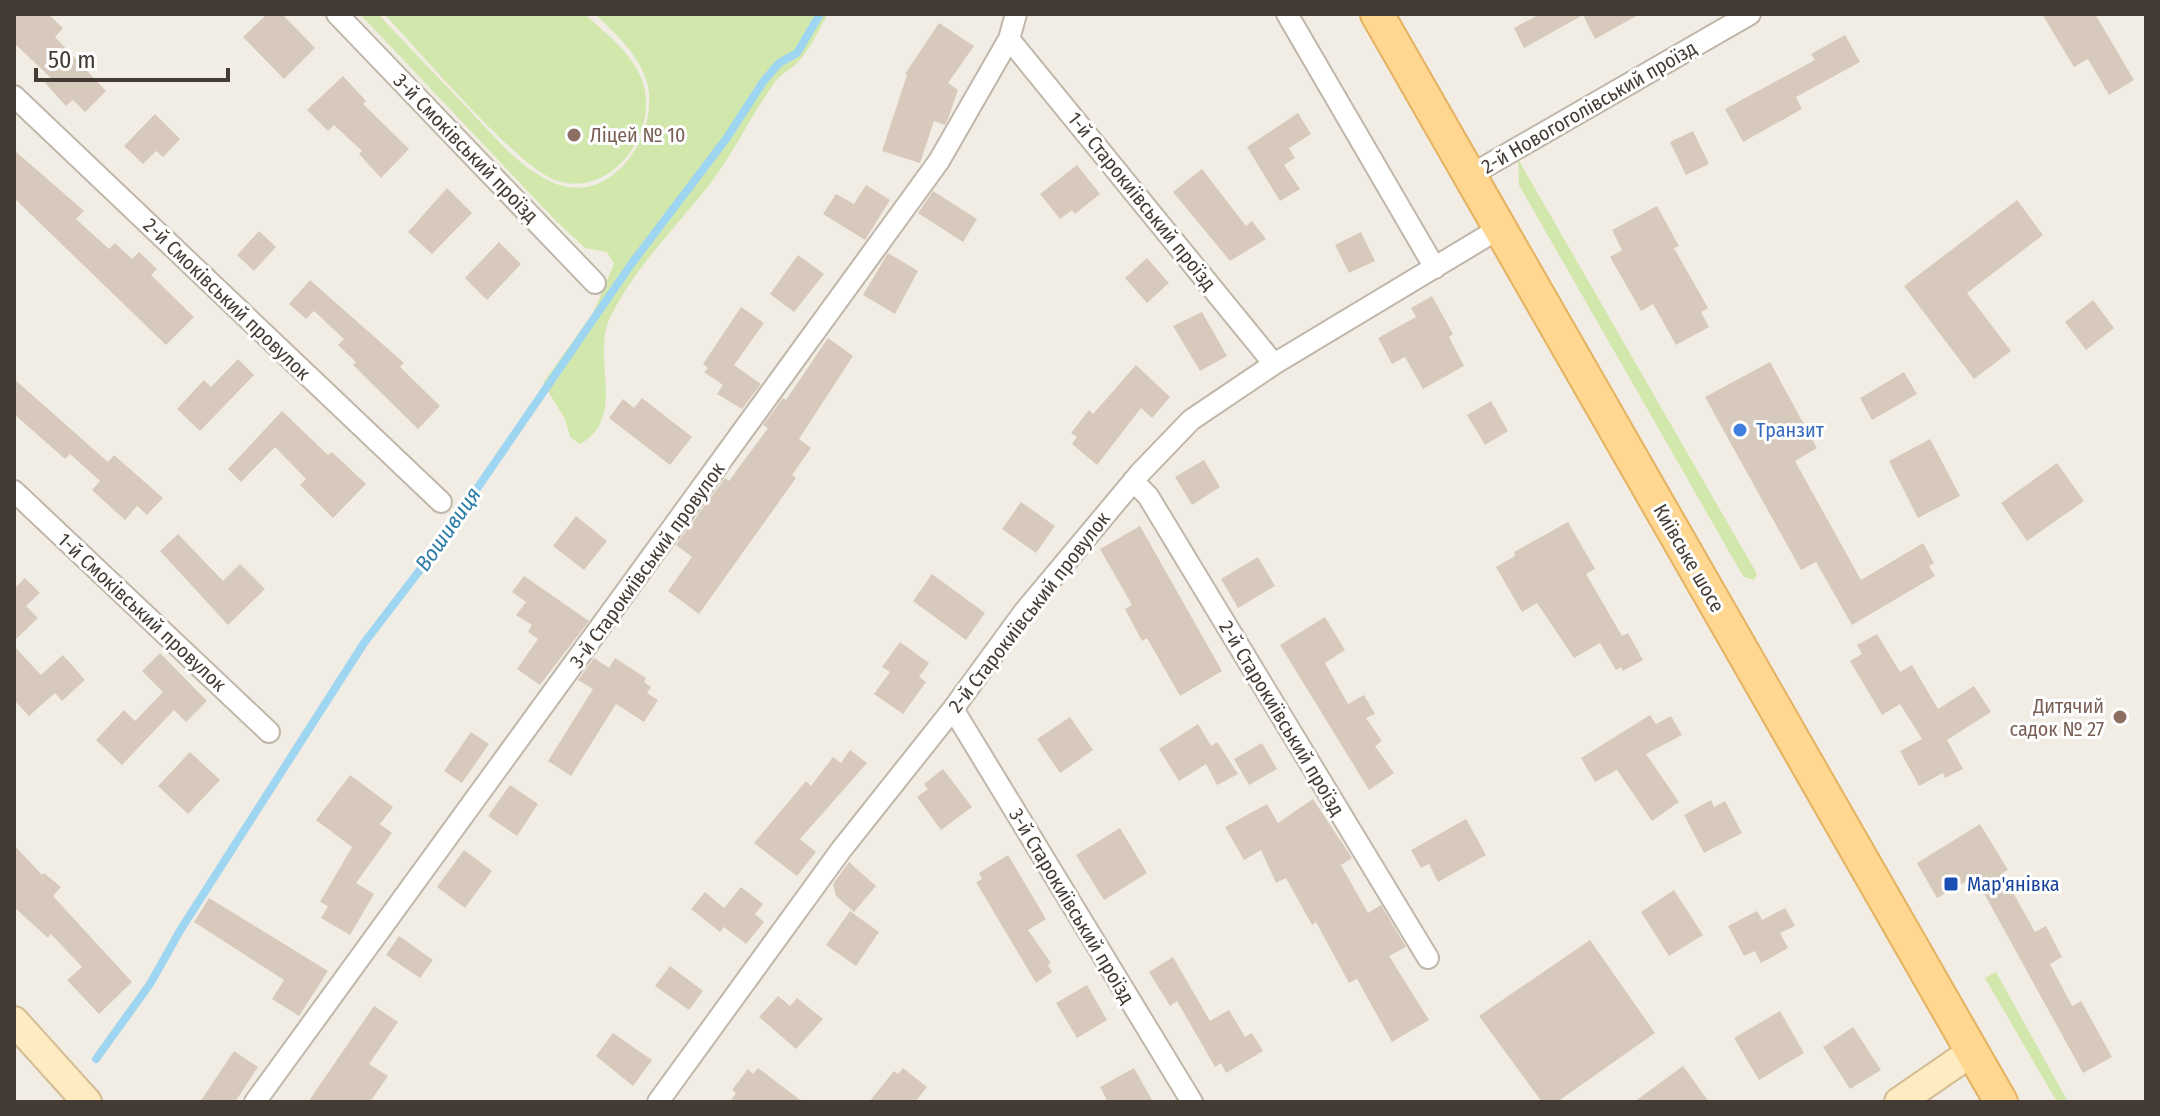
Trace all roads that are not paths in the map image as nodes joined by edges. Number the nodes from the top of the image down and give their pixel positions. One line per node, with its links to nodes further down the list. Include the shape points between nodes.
1 (337, 14): 11 (street, 3-й Смоківський проїзд)
2 (1016, 14): 6 (street, 3-й Старокиївський провулок)
3 (1287, 14): 10 (street)
4 (1377, 14): 8 (main road, Київське шосе)
5 (1750, 14): 8 (street, 2-й Новогоголівський проїзд)
6 (1009, 39): 12 (street, 1-й Старокиївський проїзд); 22 (street, 3-й Старокиївський провулок, via 939,161)
7 (14, 96): 15 (street, 2-й Смоківський провулок)
8 (1469, 176): 9 (main road, Київське шосе)
9 (1500, 228): 10 (street, 2-й Старокиївський провулок); 20 (main road, Київське шосе)
10 (1435, 268): 12 (street, 2-й Старокиївський провулок)
11 (595, 283)
12 (1274, 364): 13 (street, 2-й Старокиївський провулок, via 1191,420)
13 (1133, 481): 16 (street, 2-й Старокиївський провулок, via 1024,612); 18 (street, 2-й Старокиївський проїзд, via 1148,496)
14 (14, 491): 17 (street, 1-й Смоківський провулок)
15 (441, 502)
16 (953, 709): 23 (street, 2-й Старокиївський провулок, via 841,850); 24 (street, 3-й Старокиївський проїзд)
17 (269, 732)
18 (1428, 958)
19 (14, 1021): 21 (street)
20 (1973, 1051): 25 (street); 26 (main road, Київське шосе)
21 (87, 1102)
22 (255, 1102)
23 (658, 1102)
24 (1192, 1102)
25 (1899, 1102)
26 (2001, 1102)

